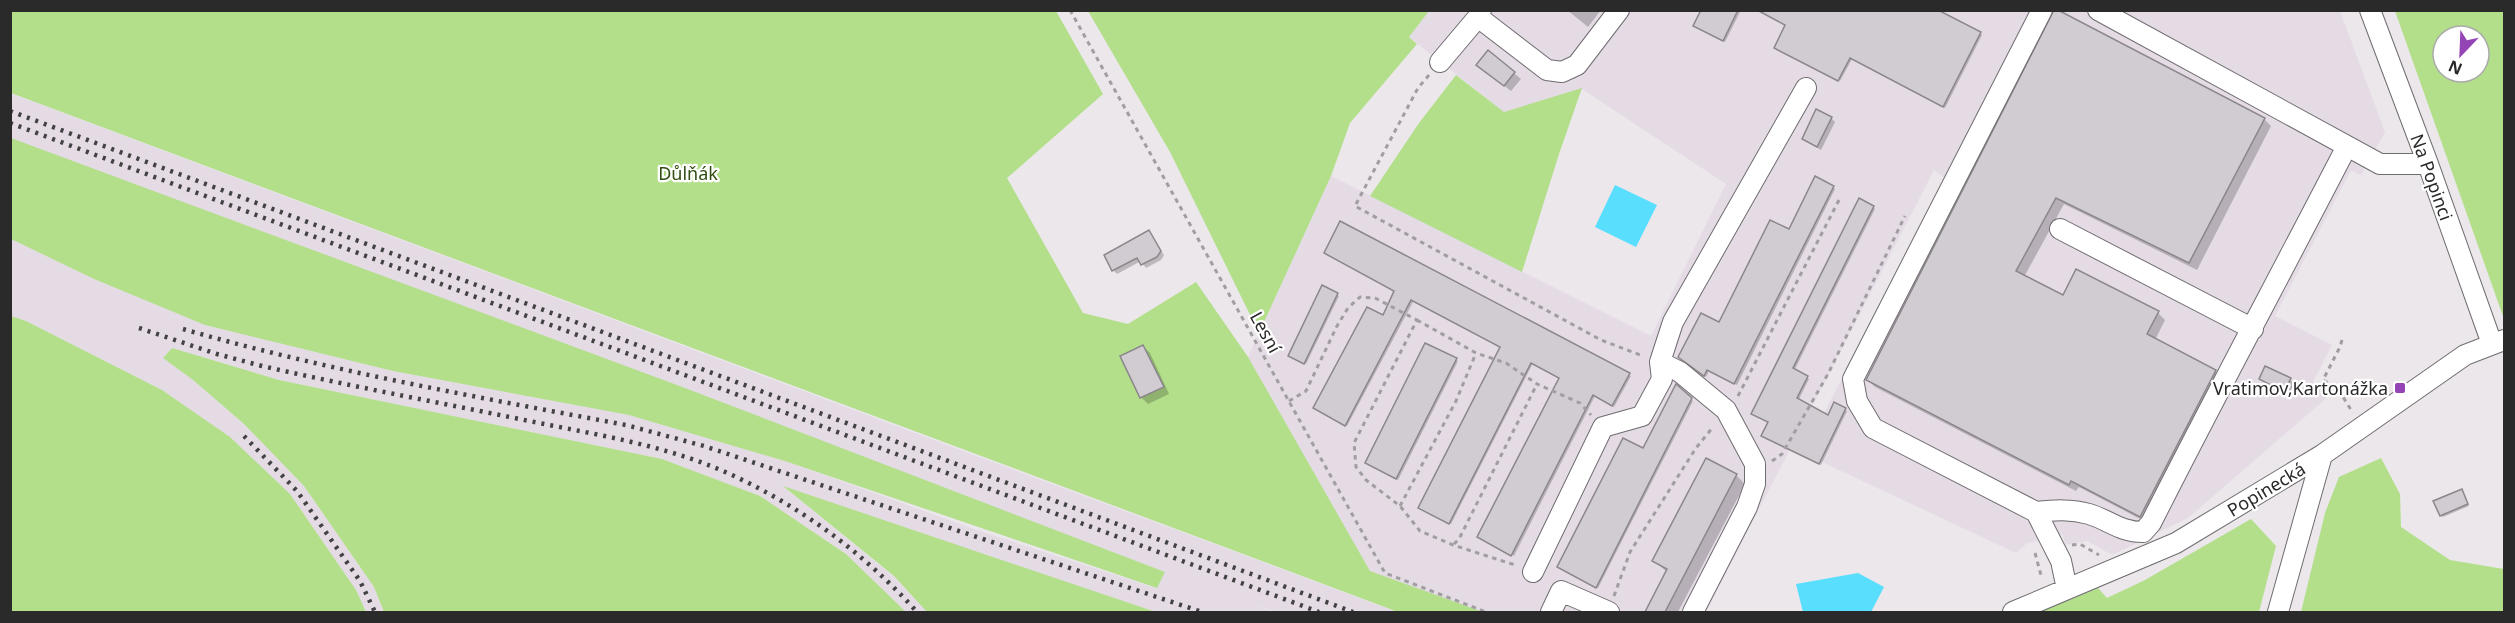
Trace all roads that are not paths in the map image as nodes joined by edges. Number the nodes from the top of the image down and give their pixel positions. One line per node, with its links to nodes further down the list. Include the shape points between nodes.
1 (1619, 10): 5 (street, via 1577,65 1562,72 1547,70)
2 (2042, 10): 15 (street, via 1853,379 1857,401 1873,428)
3 (2098, 10): 8 (street)
4 (2370, 10): 9 (street, Na Popinci)
5 (1479, 14): 6 (street)
6 (1440, 62)
7 (1806, 88): 13 (street, via 1673,322)
8 (2348, 146): 9 (street, via 2380,164); 11 (street)
9 (2428, 164): 12 (street, Na Popinci)
10 (2060, 229): 11 (street)
11 (2253, 329): 15 (street, via 2143,532 2128,532 2090,515 2066,510)
12 (2498, 342): 14 (street, Popinecká, via 2465,355)
13 (1660, 362): 16 (street, via 1662,379 1641,416 1603,427); 20 (street, via 1680,372 1726,410 1755,464 1755,484 1747,507)
14 (2322, 455): 17 (street, Popinecká, via 2176,543); 22 (street)
15 (2036, 512): 17 (street, via 2056,548)
16 (1533, 572)
17 (2067, 589): 21 (street, Popinecká)
18 (1551, 612): 19 (street, via 1561,591)
19 (1609, 612)
20 (1693, 612)
21 (2013, 612)
22 (2278, 612)

